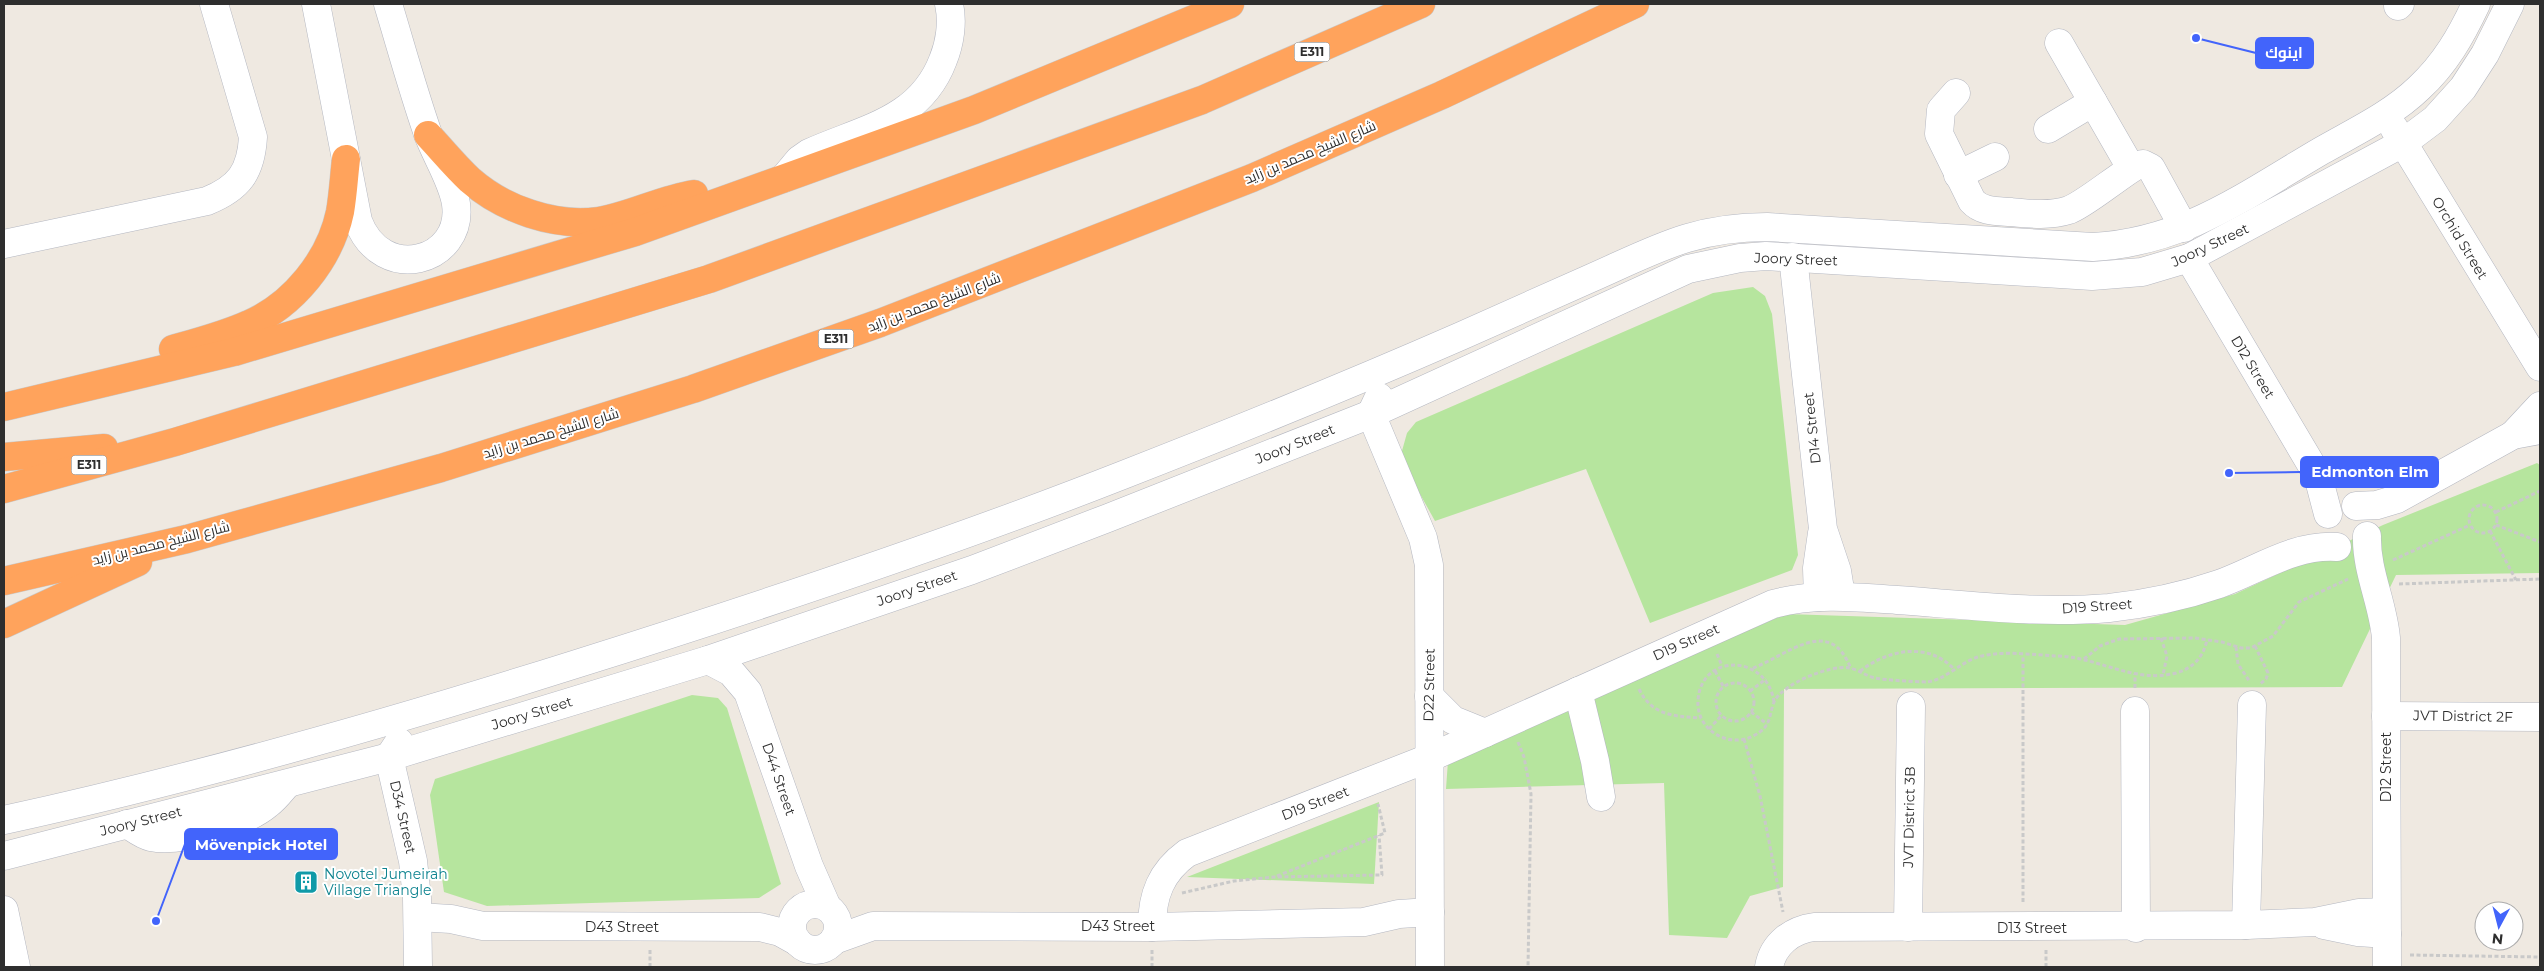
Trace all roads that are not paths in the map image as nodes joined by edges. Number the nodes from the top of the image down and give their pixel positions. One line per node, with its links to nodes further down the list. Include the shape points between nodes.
1 (214, 4): 24 (street, via 253,137 252,154 236,184 207,201)
2 (316, 4): 18 (street)
3 (388, 4): 15 (street)
4 (949, 4): 21 (street, via 947,52 928,89 914,104 885,123 809,153)
5 (1230, 4): 21 (highway, via 974,110)
6 (1421, 4): 35 (highway, E311, via 1202,100 824,239 709,279)
7 (1635, 4): 41 (highway, شارع الشيخ محمد بن زايد / E311, via 1442,95 1252,178 880,323 693,389 450,465)
8 (2476, 4): 13 (street, Joory Street, via 2448,57 2420,88)
9 (2510, 4): 16 (street, Joory Street, via 2486,54 2462,88 2435,119)
10 (2059, 43): 12 (street)
11 (1956, 93): 20 (street, via 1940,110 1938,126 1941,142)
12 (2093, 102): 14 (street); 19 (street)
13 (2386, 114): 16 (street, Orchid Street); 23 (street, Joory Street)
14 (2048, 129)
15 (428, 135): 18 (street, via 453,192 456,218 444,243 422,258 394,258 371,245 358,221); 22 (highway, via 454,165 489,194 523,211 553,219 598,221 688,195)
16 (2403, 143): 26 (street, Joory Street); 28 (street, Orchid Street)
17 (1995, 156): 20 (street)
18 (346, 159): 29 (highway, via 340,213 322,258 291,296 272,312 250,324 140,359)
19 (2131, 168): 20 (street, via 2078,206 2048,214 1982,208 1972,201); 23 (street, via 2143,164 2151,168)
20 (1958, 175)
21 (784, 178): 22 (highway)
22 (730, 197): 29 (highway, via 635,232 373,312 234,352)
23 (2184, 228): 27 (street, Joory Street, via 2139,242 2093,247 1767,227 1720,229 1660,246)
24 (4, 244)
25 (1792, 257): 26 (street, Joory Street, via 2092,276 2142,272); 32 (street, Joory Street, via 1740,258 1688,269); 46 (street, D14 Street, via 1823,529 1818,555)
26 (2189, 258): 39 (street, D12 Street)
27 (1453, 339): 32 (street, via 1448,355 1442,361 1386,391 1379,397); 52 (street, Joory Street, via 1203,444 1025,513 707,623)
28 (2538, 369)
29 (54, 395): 30 (highway)
30 (4, 407)
31 (2540, 409): 34 (street)
32 (1371, 414): 48 (street, Joory Street, via 1039,544); 53 (street, D22 Street, via 1427,551 1430,579)
33 (2540, 430): 34 (street)
34 (2513, 435): 38 (street)
35 (175, 442): 36 (highway); 37 (highway, E311)
36 (4, 458)
37 (4, 489)
38 (2397, 499): 39 (street); 40 (street)
39 (2340, 511): 40 (street, via 2367,516); 42 (street, via 2325,533); 43 (street, D19 Street)
40 (2368, 533): 42 (street, via 2358,546); 44 (street, D12 Street)
41 (187, 539): 45 (highway, شارع الشيخ محمد بن زايد / E311); 47 (highway)
42 (2340, 548): 43 (street, D19 Street, via 2316,546); 44 (street)
43 (2295, 551): 46 (street, D19 Street, via 2218,584 2182,595 2108,608 2034,609)
44 (2382, 569): 57 (street, D12 Street)
45 (4, 581)
46 (1829, 596): 50 (street, D19 Street, via 1790,600 1756,610)
47 (4, 624)
48 (753, 644): 49 (street, Joory Street); 51 (street, D44 Street)
49 (708, 660): 51 (street, D44 Street, via 731,672); 60 (street, Joory Street)
50 (1578, 691): 59 (street, D19 Street); 62 (street)
51 (748, 692): 66 (street, D44 Street, via 809,866 808,888)
52 (481, 694): 60 (street, via 467,714 407,735); 63 (street, Joory Street, via 125,793)
53 (1429, 696): 59 (street, via 1453,720); 61 (street, D22 Street)
54 (2252, 704): 68 (street)
55 (1911, 706): 73 (street, JVT District 3B)
56 (2135, 711): 74 (street)
57 (2386, 716): 58 (street, JVT District 2F); 75 (street, D12 Street)
58 (2540, 717)
59 (1485, 733): 61 (street, D19 Street)
60 (389, 757): 64 (street, Joory Street); 69 (street, D34 Street, via 413,861)
61 (1429, 758): 67 (street, D22 Street); 72 (street, D19 Street, via 1187,853 1166,872 1154,898)
62 (1600, 797)
63 (4, 820)
64 (4, 856)
65 (4, 910): 78 (street)
66 (814, 910): 70 (street, D43 Street); 71 (street, D43 Street); 76 (street, via 838,925); 77 (street, via 792,931)
67 (1430, 922): 72 (street, D43 Street, via 1399,914 1364,922); 80 (street, D22 Street)
68 (2246, 925): 74 (street, D13 Street); 75 (street, D13 Street, via 2315,922)
69 (418, 926): 71 (street, D43 Street, via 446,935 483,926); 79 (street, D34 Street)
70 (873, 926): 72 (street, D43 Street); 76 (street, D43 Street)
71 (760, 927): 77 (street, D43 Street, via 780,932)
72 (1152, 927)
73 (1908, 927): 74 (street, D13 Street); 81 (street, D13 Street, via 1805,929 1788,937 1773,954)
74 (2136, 928)
75 (2387, 942)
76 (828, 950): 77 (street, D43 Street)
77 (804, 952)
78 (16, 967)
79 (418, 967)
80 (1430, 967)
81 (1769, 967)

